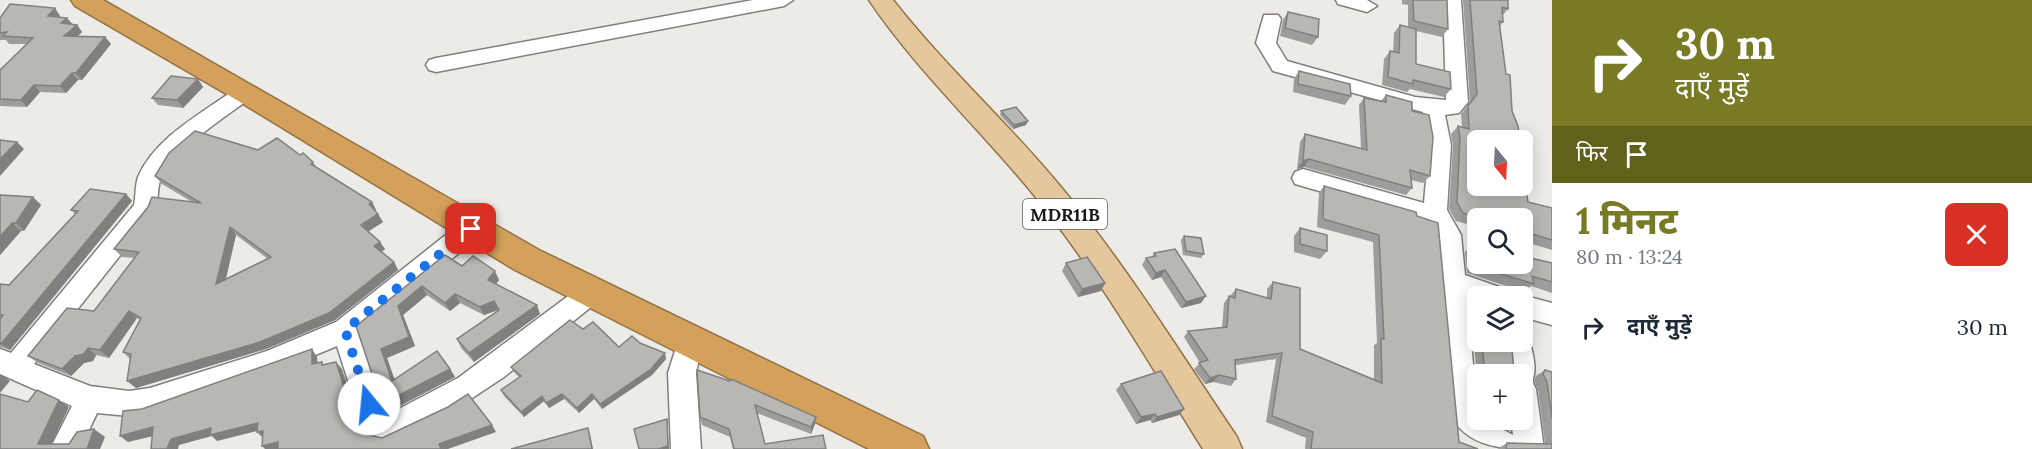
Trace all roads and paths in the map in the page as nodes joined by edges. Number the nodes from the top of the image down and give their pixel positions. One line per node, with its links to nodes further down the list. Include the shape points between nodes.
1 (84, 0): 10 (highway)
2 (784, 0): 7 (street)
3 (880, 0): 28 (main road, MDR11B, via 948,84 1044,187 1103,264)
4 (1345, 0): 6 (street)
5 (1452, 0): 11 (street, via 1457,102 1451,108)
6 (1367, 6)
7 (680, 9): 9 (street)
8 (1272, 19): 11 (street, via 1266,43 1280,66)
9 (436, 65)
10 (245, 92): 14 (highway); 22 (street, via 162,158 146,184 145,208)
11 (1432, 106): 13 (street, via 1440,145)
12 (1303, 178): 13 (street)
13 (1436, 216): 15 (street, via 1449,235)
14 (471, 229): 17 (highway); 20 (street)
15 (1451, 281): 16 (street); 29 (street, via 1463,414 1485,438)
16 (1467, 287)
17 (591, 292): 20 (street, via 500,365 430,408 386,429 374,422); 21 (highway)
18 (1533, 309): 19 (street)
19 (1552, 314)
20 (345, 330): 23 (street, via 272,361 150,401 129,405)
21 (690, 340): 26 (street, via 682,373); 27 (highway)
22 (7, 364): 23 (street, via 61,391)
23 (90, 399): 25 (street)
24 (1527, 430): 30 (street)
25 (65, 449)
26 (686, 449)
27 (909, 449)
28 (1224, 449)
29 (1515, 449)
30 (1529, 449)

